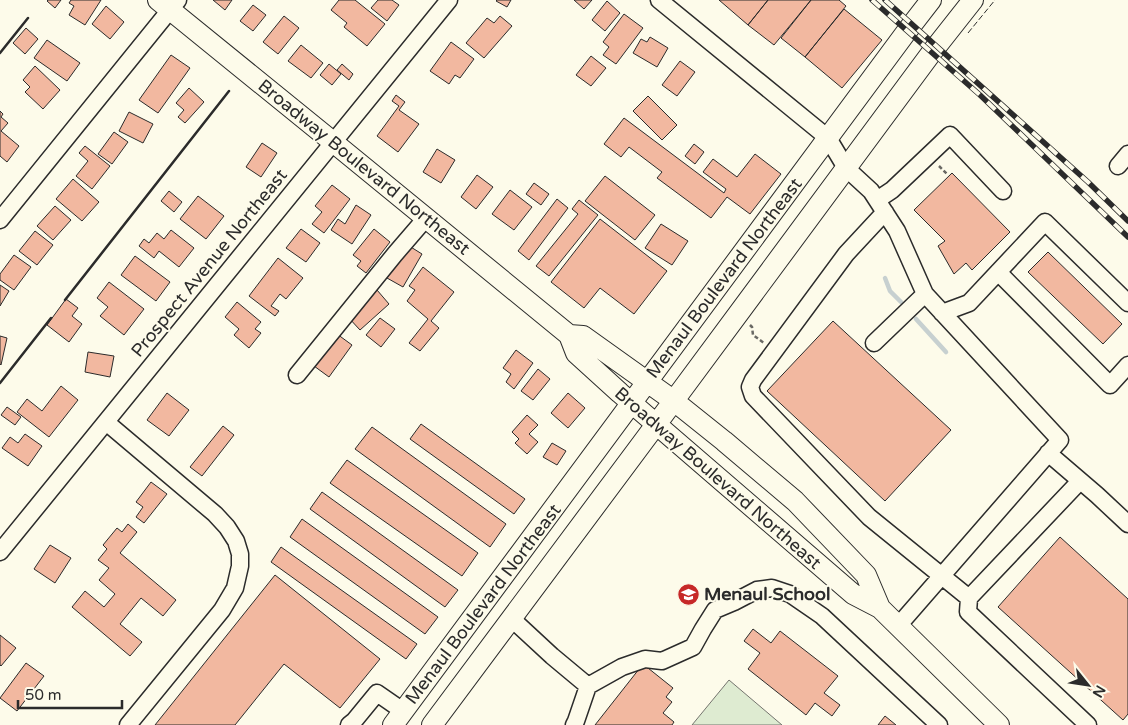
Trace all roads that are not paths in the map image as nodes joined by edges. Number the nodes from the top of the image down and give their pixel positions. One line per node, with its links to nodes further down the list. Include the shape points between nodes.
1 (449, 0): 7 (street, Prospect Avenue Northeast)
2 (659, 0): 6 (street)
3 (931, 0): 6 (main road, Menaul Boulevard Northeast)
4 (973, 0): 8 (main road, Menaul Boulevard Northeast)
5 (168, 3): 7 (main road, Broadway Boulevard Northeast); 12 (street)
6 (828, 138): 8 (street); 21 (main road, Menaul Boulevard Northeast)
7 (333, 142): 11 (main road, Broadway Boulevard Northeast); 24 (street, Prospect Avenue Northeast)
8 (846, 168): 10 (street, via 871,191); 22 (main road, Menaul Boulevard Northeast)
9 (1003, 190): 10 (street, via 950,135 892,190)
10 (881, 206): 14 (street, via 897,231); 30 (street, via 750,388 753,396 869,517)
11 (426, 218): 17 (main road, Broadway Boulevard Northeast); 20 (street)
12 (0, 220)
13 (998, 272): 15 (street, via 1045,222); 16 (street, via 969,303); 19 (street, via 1110,385)
14 (925, 294): 16 (street); 18 (street)
15 (1128, 303)
16 (942, 312): 26 (street, via 1060,440)
17 (569, 335): 21 (main road, Broadway Boulevard Northeast, via 583,336); 23 (main road, Broadway Boulevard Northeast, via 576,353)
18 (874, 343)
19 (1128, 365)
20 (297, 375)
21 (647, 382): 22 (main road, Broadway Boulevard Northeast); 23 (main road, Menaul Boulevard Northeast)
22 (674, 401): 25 (main road, Menaul Boulevard Northeast); 33 (main road, Broadway Boulevard Northeast, via 794,501 866,575)
23 (632, 404): 25 (main road, Broadway Boulevard Northeast); 32 (main road, Menaul Boulevard Northeast)
24 (106, 422): 29 (street, Prospect Avenue Northeast); 38 (street, via 215,514 236,541 240,554 235,588 222,610)
25 (656, 424): 33 (main road, Broadway Boulevard Northeast, via 852,594); 34 (main road, Menaul Boulevard Northeast)
26 (1048, 453): 27 (street); 30 (street)
27 (1080, 481): 28 (street); 31 (street)
28 (1128, 524)
29 (0, 552)
30 (942, 576): 31 (street); 35 (street)
31 (969, 598): 44 (street, via 968,612)
32 (486, 600): 34 (main road); 37 (main road, Menaul Boulevard Northeast)
33 (880, 608): 35 (main road, Broadway Boulevard Northeast)
34 (511, 618): 36 (street); 40 (main road, Menaul Boulevard Northeast)
35 (898, 626): 43 (main road, Broadway Boulevard Northeast)
36 (588, 686): 41 (street); 42 (street, via 622,667 645,659 662,661 693,647 716,610 757,590 772,588 790,594 822,616)
37 (398, 718): 39 (street, via 377,693)
38 (128, 725)
39 (349, 725)
40 (432, 725)
41 (574, 725)
42 (939, 725)
43 (1000, 725)
44 (1088, 725)

